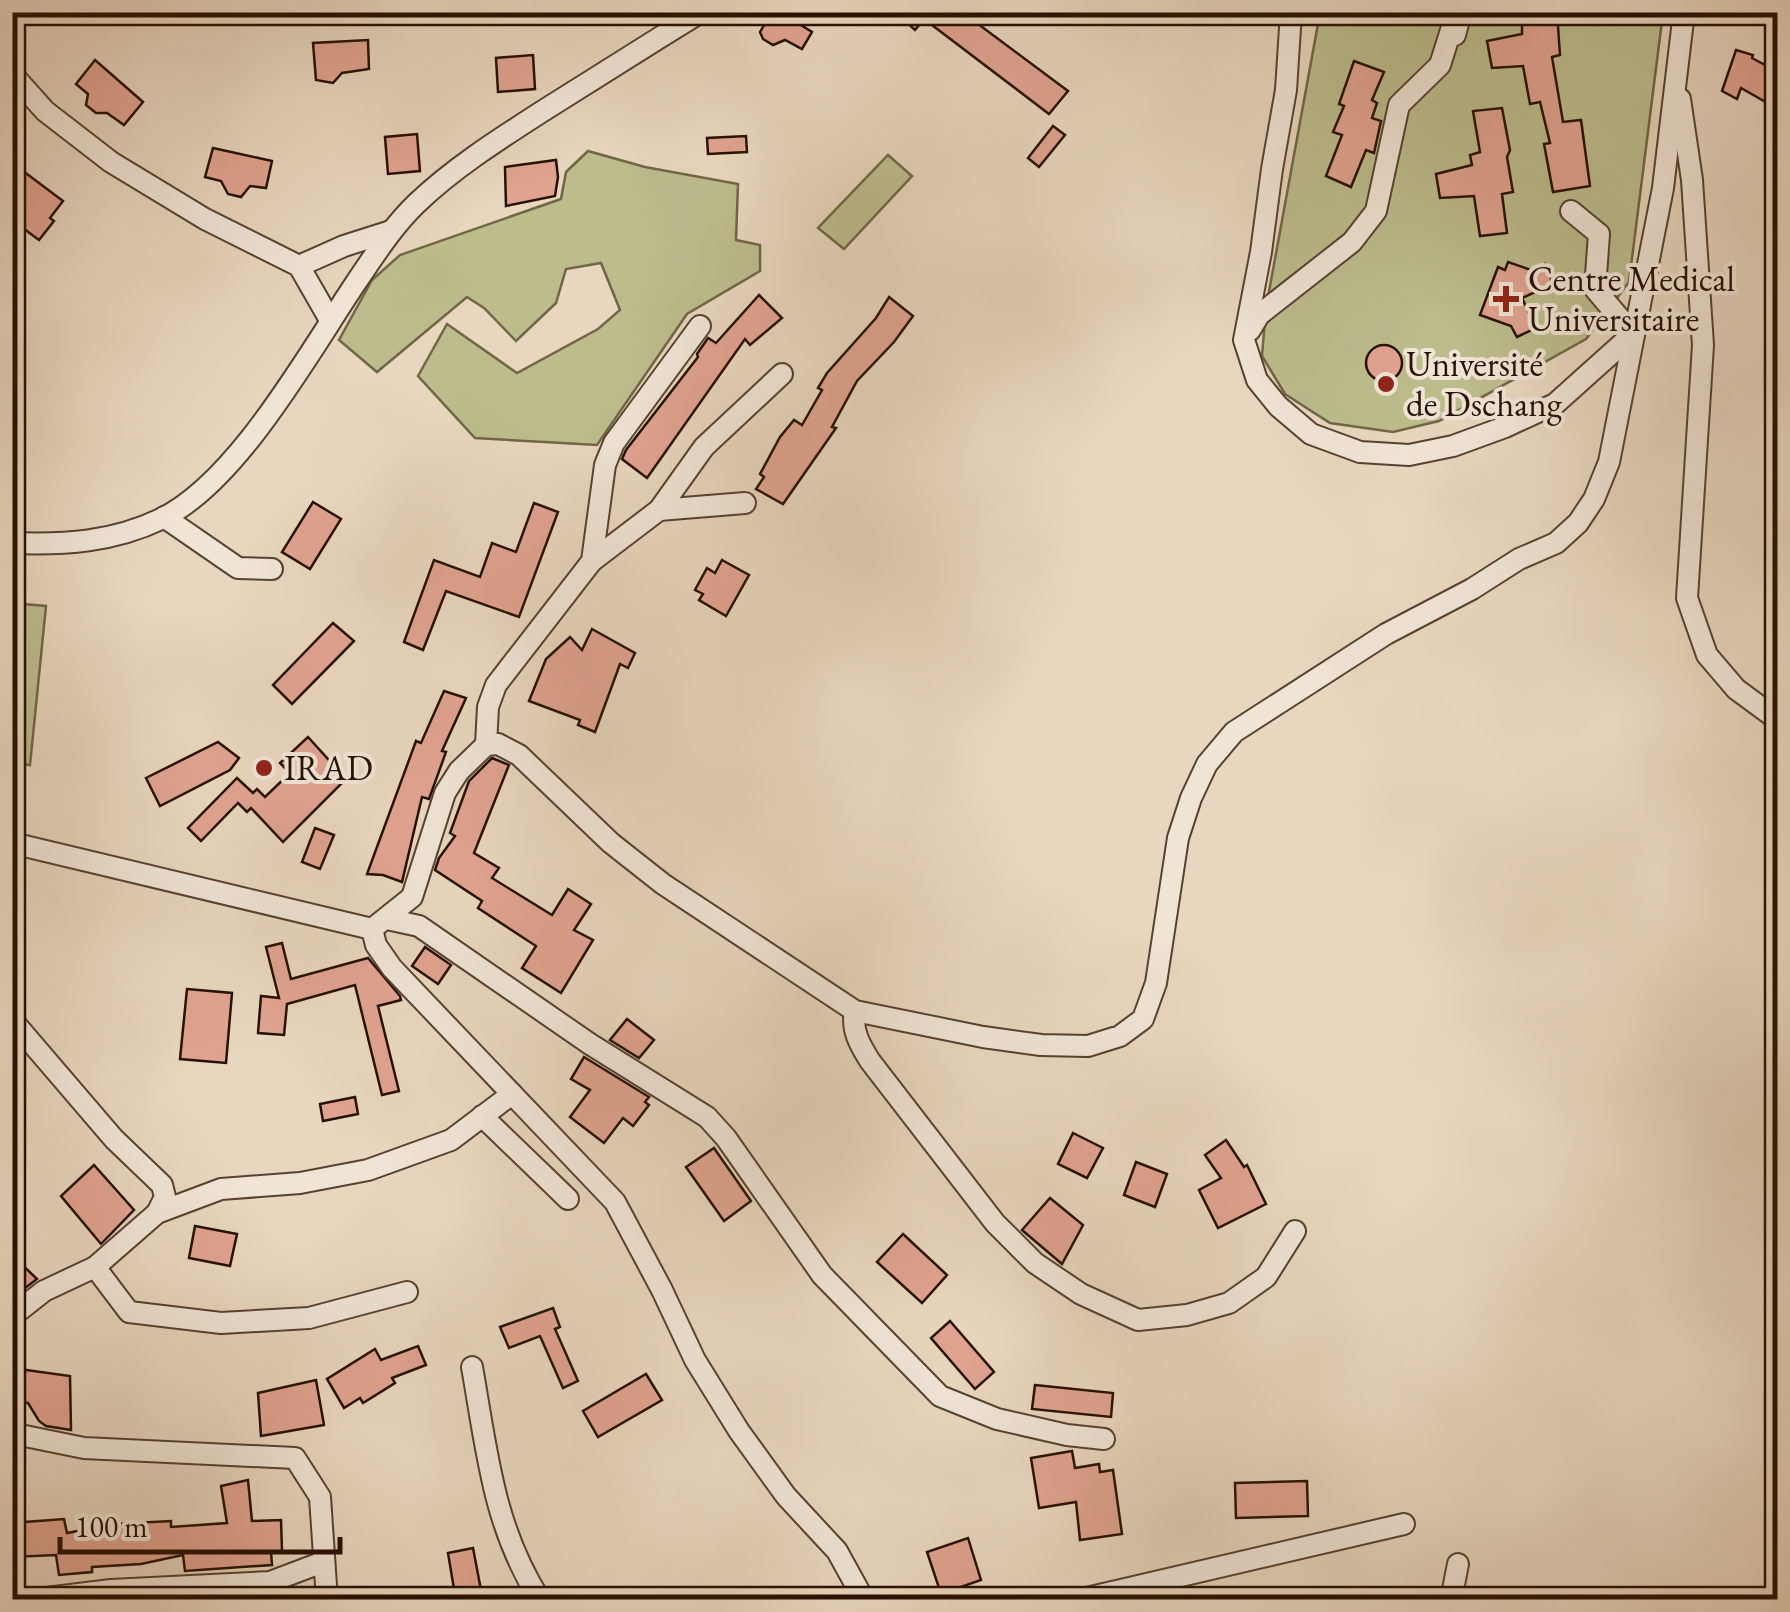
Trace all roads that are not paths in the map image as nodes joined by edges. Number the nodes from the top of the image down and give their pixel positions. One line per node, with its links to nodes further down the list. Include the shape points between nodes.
1 (701, 12): 8 (street, via 468,160)
2 (1291, 12): 13 (street, via 1286,90)
3 (1460, 12): 13 (street, via 1440,64 1399,105 1376,212 1352,242 1258,315)
4 (1684, 12): 6 (street)
5 (12, 74): 9 (street, via 45,111 111,162)
6 (1676, 96): 12 (street); 21 (street, via 1692,180 1704,345 1687,598 1707,655 1736,689)
7 (1570, 211): 12 (street, via 1598,234 1596,288)
8 (390, 231): 9 (street); 10 (street)
9 (299, 266): 10 (street)
10 (330, 320): 17 (street, via 239,452)
11 (700, 326): 19 (street, via 614,443)
12 (1633, 334): 13 (street, via 1554,404 1453,446 1410,455 1360,452 1311,434 1257,380); 25 (street, via 1609,462 1578,523 1556,543 1386,634 1273,706 1234,732 1207,764 1178,838 1156,984 1143,1019 1120,1036 1057,1046)
13 (1244, 340)
14 (782, 374): 16 (street, via 704,446)
15 (745, 503): 16 (street)
16 (659, 510): 19 (street)
17 (164, 517): 18 (street, via 93,541); 20 (street, via 238,568)
18 (12, 543)
19 (592, 562): 22 (street, via 496,685)
20 (272, 569)
21 (1778, 720)
22 (486, 745): 24 (street, via 446,793 412,897); 25 (street, via 519,755 663,884)
23 (12, 843): 24 (street)
24 (380, 924): 27 (street, via 376,945 392,968); 37 (street, via 419,926 706,1117 822,1275 940,1396 997,1419)
25 (855, 1011): 31 (street, via 858,1042 870,1061 995,1223 1081,1294 1138,1320 1229,1304 1266,1277)
26 (12, 1020): 30 (street, via 162,1185 165,1197)
27 (512, 1094): 28 (street); 44 (street, via 614,1202 722,1403 786,1496 837,1551)
28 (482, 1116): 29 (street); 30 (street, via 450,1140 368,1170 221,1190)
29 (568, 1199)
30 (157, 1213): 32 (street)
31 (1295, 1232)
32 (95, 1267): 33 (street, via 129,1312 221,1323 309,1318); 34 (street, via 44,1291)
33 (406, 1292)
34 (12, 1316)
35 (472, 1367): 43 (street, via 496,1505 518,1565)
36 (12, 1428): 39 (street, via 84,1448 295,1458 320,1497)
37 (1104, 1439)
38 (1404, 1524): 45 (street)
39 (323, 1562): 41 (street, via 270,1582); 42 (street)
40 (1458, 1564): 46 (street)
41 (30, 1600)
42 (327, 1600)
43 (540, 1600)
44 (864, 1600)
45 (1078, 1600)
46 (1451, 1600)

